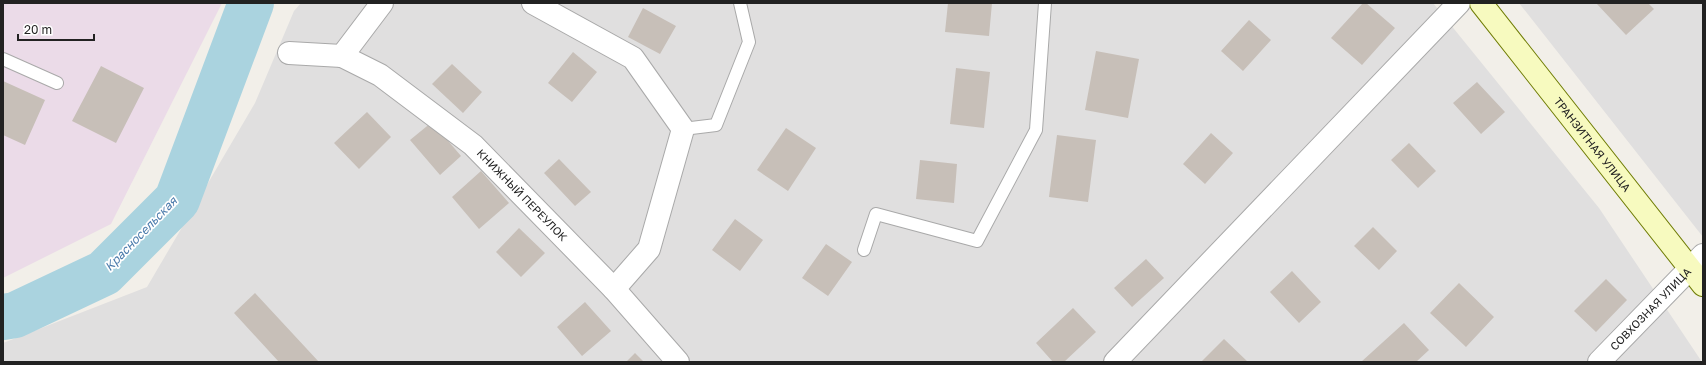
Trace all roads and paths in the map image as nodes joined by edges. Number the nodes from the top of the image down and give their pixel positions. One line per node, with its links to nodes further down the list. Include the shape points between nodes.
1 (382, 3): 8 (street)
2 (533, 3): 11 (street, via 633,58)
3 (740, 3): 11 (lane, via 749,42 716,125)
4 (1044, 3): 12 (lane, via 1036,130 977,241 876,214)
5 (1459, 3): 16 (street)
6 (1481, 3): 13 (main road, ТРАНЗИТНАЯ УЛИЦА)
7 (289, 53): 8 (street)
8 (342, 56): 14 (street, КНИЖНЫЙ ПЕРЕУЛОК, via 380,75 473,145)
9 (3, 59): 10 (lane)
10 (57, 83)
11 (683, 129): 14 (street, via 649,250)
12 (864, 250)
13 (1699, 269): 17 (street, СОВХОЗНАЯ УЛИЦА)
14 (614, 289): 15 (street, КНИЖНЫЙ ПЕРЕУЛОК)
15 (678, 362)
16 (1114, 362)
17 (1598, 362)

